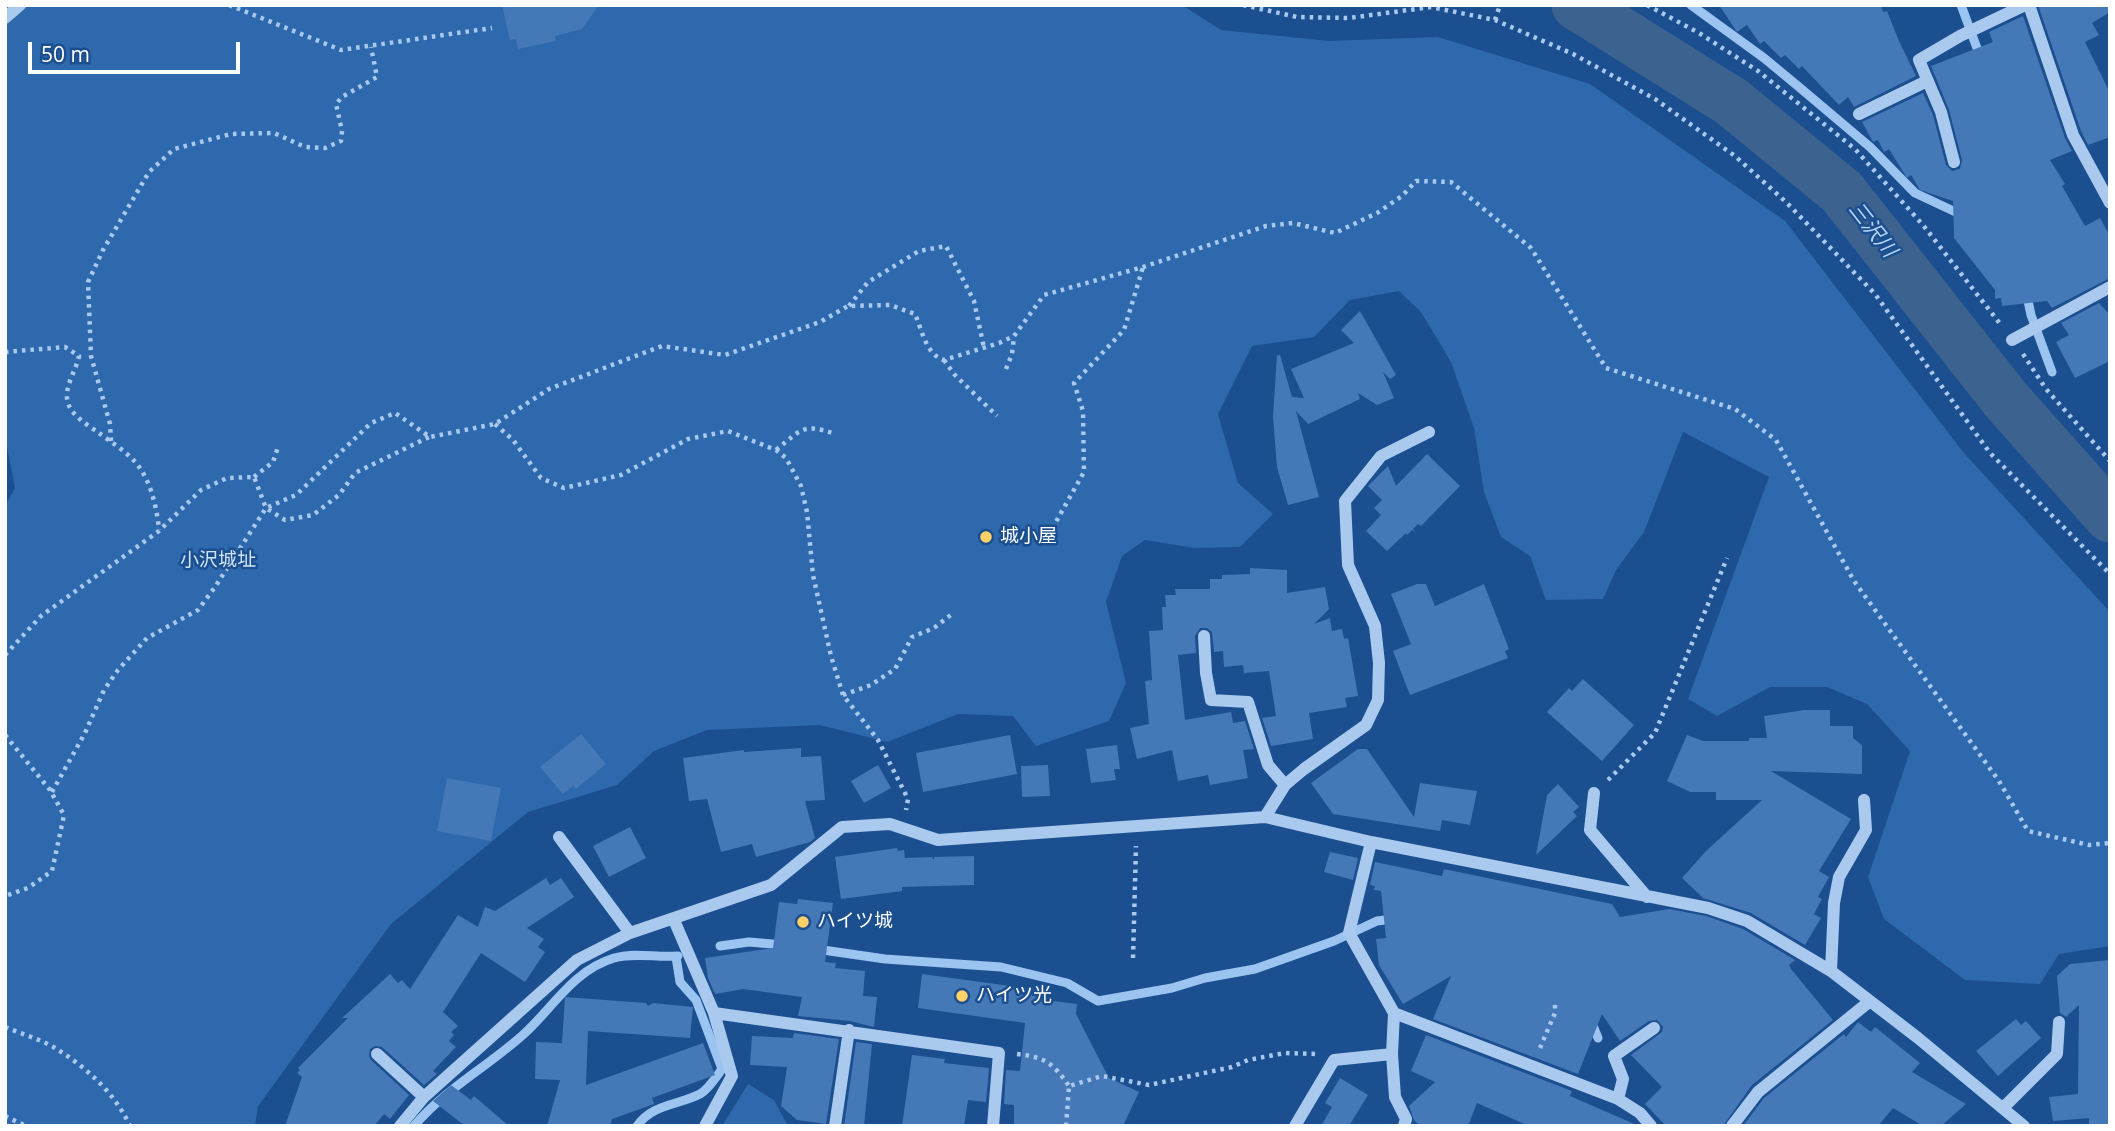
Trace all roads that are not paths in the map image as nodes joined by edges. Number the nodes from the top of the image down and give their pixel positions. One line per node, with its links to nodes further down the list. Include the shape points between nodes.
1 (20, 5): 3 (street)
2 (2027, 5): 4 (street, via 1919,60); 7 (street, via 2073,135)
3 (5, 18)
4 (1927, 81): 5 (street); 6 (street)
5 (1859, 114)
6 (1954, 162)
7 (2110, 203)
8 (2110, 286): 9 (street)
9 (2012, 340)
10 (1429, 432): 12 (street, via 1381,456 1345,502 1348,565 1375,626 1378,699 1366,725)
11 (1204, 636): 12 (street, via 1210,700 1248,702 1268,765)
12 (1285, 785): 15 (street)
13 (1594, 793): 18 (street, via 1590,830)
14 (1864, 800): 21 (street, via 1866,830 1839,877)
15 (1265, 817): 17 (street); 19 (street, via 938,840 890,824 842,827 771,885)
16 (559, 837): 20 (street)
17 (1371, 842): 18 (street); 24 (street, via 1349,933)
18 (1647, 897): 21 (street, via 1708,908 1747,921)
19 (674, 920): 20 (street); 23 (street)
20 (630, 933): 30 (street, via 577,960)
21 (1831, 971): 22 (street)
22 (1870, 1001): 32 (street); 40 (street, via 1758,1092)
23 (714, 1013): 27 (street); 34 (street, via 732,1076)
24 (1394, 1013): 29 (street); 31 (street)
25 (2059, 1023): 32 (street, via 2057,1054)
26 (1654, 1028): 31 (street, via 1614,1056 1623,1079)
27 (849, 1030): 35 (street); 36 (street, via 999,1052)
28 (377, 1054): 30 (street)
29 (1392, 1054): 37 (street, via 1334,1060); 38 (street, via 1395,1097 1406,1119)
30 (424, 1097): 33 (street)
31 (1618, 1098): 39 (street)
32 (2003, 1108): 41 (street)
33 (400, 1126)
34 (705, 1126)
35 (835, 1126)
36 (993, 1126)
37 (1295, 1126)
38 (1404, 1126)
39 (1651, 1126)
40 (1732, 1126)
41 (2024, 1126)

